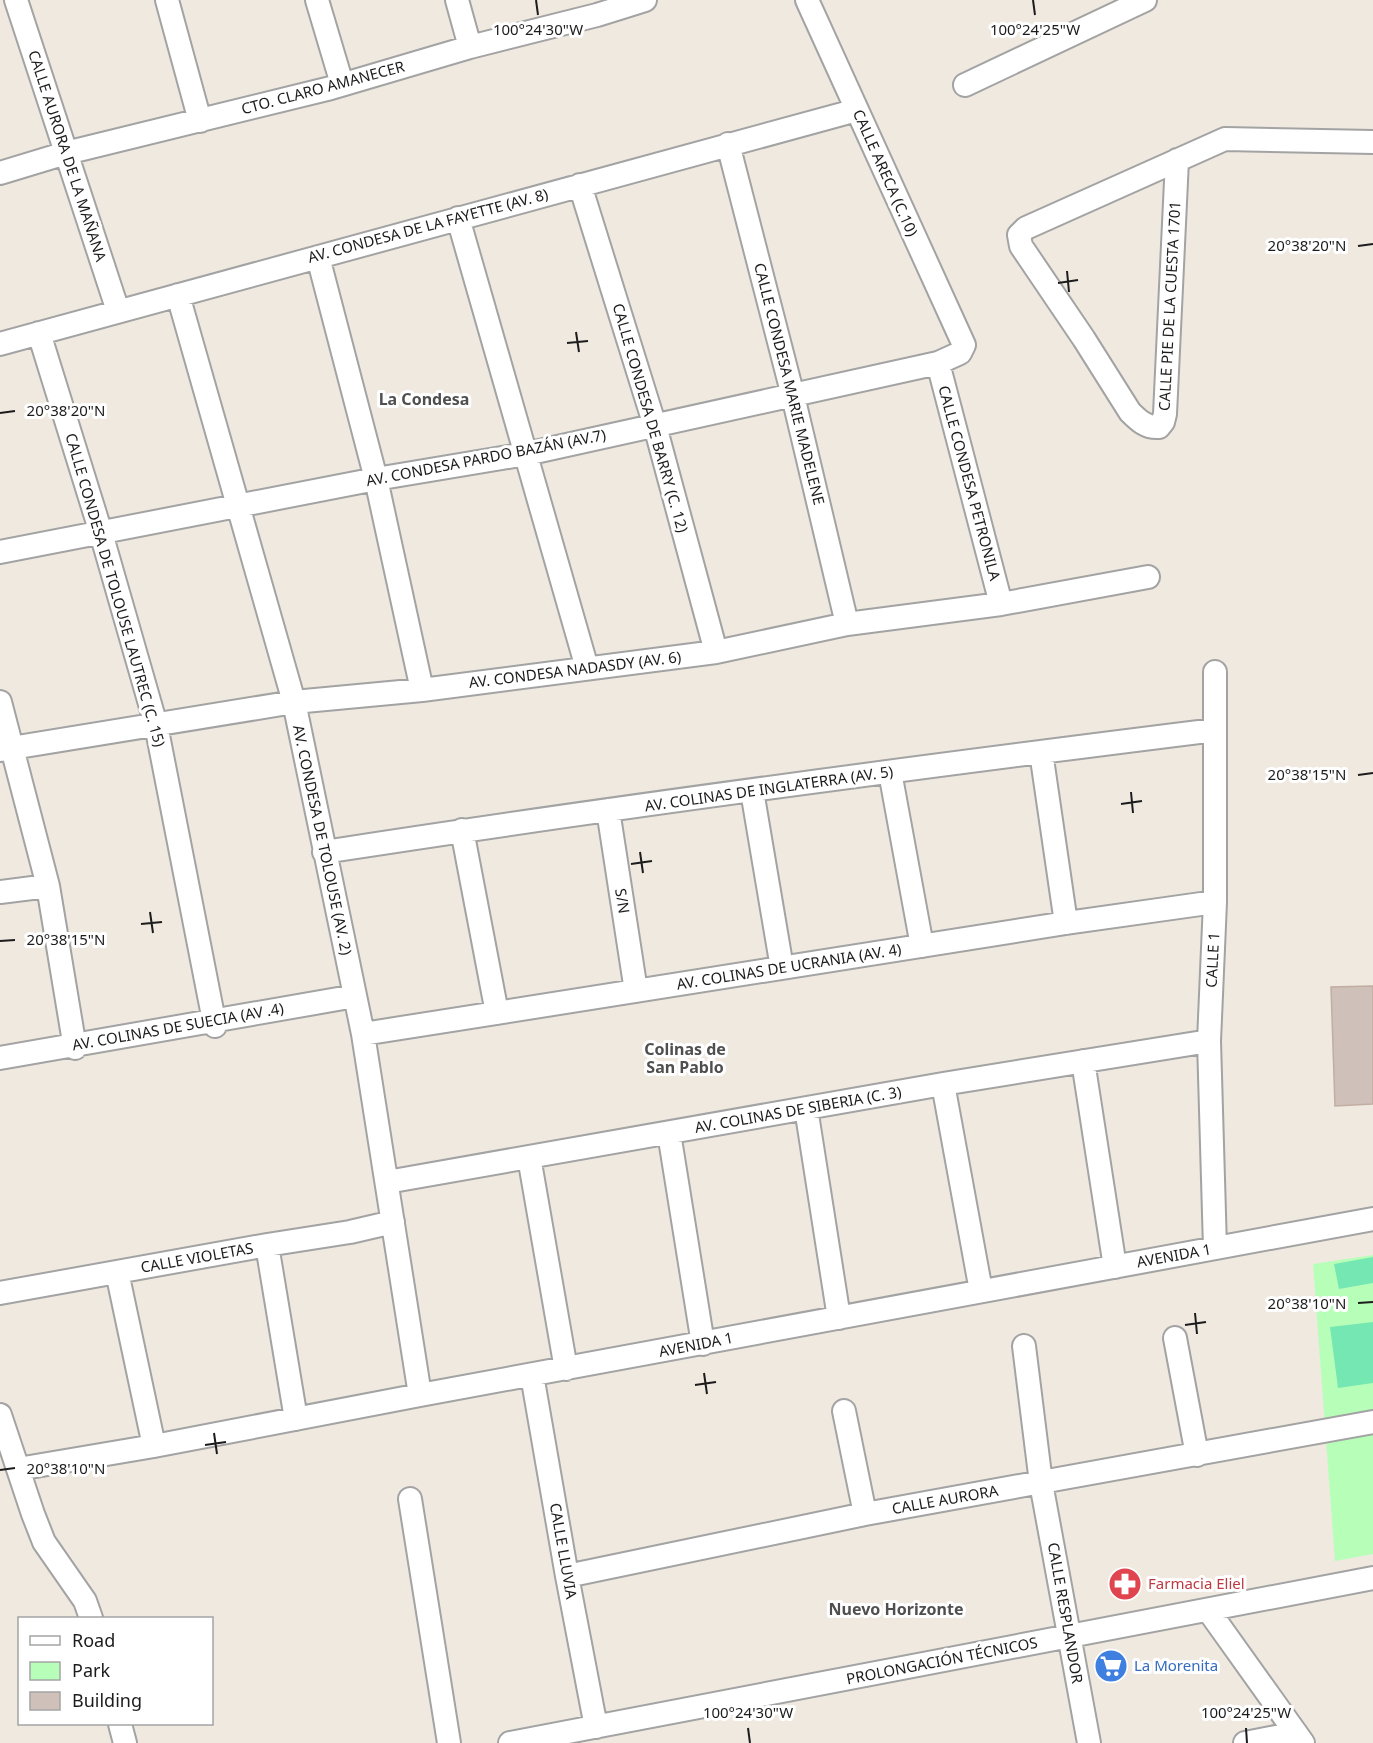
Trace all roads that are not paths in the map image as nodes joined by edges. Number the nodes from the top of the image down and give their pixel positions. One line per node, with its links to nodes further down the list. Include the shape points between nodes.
1 (16, 0): 16 (street, CALLE AURORA DE LA MAÑANA)
2 (167, 0): 13 (street)
3 (317, 0): 10 (street)
4 (457, 0): 9 (street)
5 (645, 0): 8 (street, CTO. CLARO AMANECER)
6 (1145, 0): 11 (street)
7 (810, 1): 12 (street, CALLE ARECA (C.10))
8 (608, 6): 9 (street, CTO. CLARO AMANECER)
9 (470, 47): 10 (street, CTO. CLARO AMANECER)
10 (342, 84): 13 (street, CTO. CLARO AMANECER)
11 (965, 85)
12 (857, 110): 15 (street, AV. CONDESA DE LA FAYETTE (AV. 8)); 26 (street, CALLE ARECA (C.10))
13 (200, 121): 16 (street, CTO. CLARO AMANECER)
14 (1373, 142): 17 (street, CALLE PIE DE LA CUESTA 1701, via 1225,139)
15 (728, 144): 19 (street, AV. CONDESA DE LA FAYETTE (AV. 8)); 28 (street, CALLE CONDESA MARIE MADELENE)
16 (66, 153): 18 (street, CTO. CLARO AMANECER); 23 (street, CALLE AURORA DE LA MAÑANA)
17 (1177, 160): 17 (street, CALLE PIE DE LA CUESTA 1701, via 1026,228 1019,235 1022,246 1130,411 1152,427 1159,427 1165,414)
18 (0, 173)
19 (580, 185): 20 (street, AV. CONDESA DE LA FAYETTE (AV. 8)); 29 (street, CALLE CONDESA DE BARRY (C. 12))
20 (458, 218): 21 (street, AV. CONDESA DE LA FAYETTE (AV. 8)); 30 (street)
21 (318, 256): 22 (street, AV. CONDESA DE LA FAYETTE (AV. 8)); 31 (street)
22 (178, 295): 23 (street, AV. CONDESA DE LA FAYETTE (AV. 8)); 32 (street, AV. CONDESA DE TOLOUSE (AV. 2))
23 (118, 311): 24 (street, AV. CONDESA DE LA FAYETTE (AV. 8))
24 (39, 333): 25 (street, AV. CONDESA DE LA FAYETTE (AV. 8)); 33 (street, CALLE CONDESA DE TOLOUSE LAUTREC (C. 15))
25 (0, 344)
26 (964, 345): 27 (street, AV. CONDESA PARDO BAZÁN (AV.7), via 960,353)
27 (938, 363): 28 (street, AV. CONDESA PARDO BAZÁN (AV.7)); 36 (street, CALLE CONDESA PETRONILA)
28 (793, 396): 29 (street, AV. CONDESA PARDO BAZÁN (AV.7)); 37 (street, CALLE CONDESA MARIE MADELENE)
29 (655, 426): 30 (street, AV. CONDESA PARDO BAZÁN (AV.7)); 38 (street, CALLE CONDESA DE BARRY (C. 12))
30 (526, 454): 31 (street, AV. CONDESA PARDO BAZÁN (AV.7)); 39 (street)
31 (376, 479): 32 (street, AV. CONDESA PARDO BAZÁN (AV.7)); 41 (street)
32 (238, 505): 33 (street, AV. CONDESA PARDO BAZÁN (AV.7)); 43 (street, AV. CONDESA DE TOLOUSE (AV. 2))
33 (101, 533): 34 (street, AV. CONDESA PARDO BAZÁN (AV.7)); 44 (street, CALLE CONDESA DE TOLOUSE LAUTREC (C. 15))
34 (0, 552)
35 (1148, 577): 36 (street, AV. CONDESA NADASDY (AV. 6))
36 (1001, 604): 37 (street, AV. CONDESA NADASDY (AV. 6))
37 (847, 624): 38 (street, AV. CONDESA NADASDY (AV. 6))
38 (716, 652): 39 (street, AV. CONDESA NADASDY (AV. 6))
39 (587, 669): 41 (street, AV. CONDESA NADASDY (AV. 6))
40 (1215, 672): 45 (street, CALLE 1)
41 (423, 690): 43 (street, AV. CONDESA NADASDY (AV. 6))
42 (0, 702): 46 (street)
43 (294, 702): 44 (street, AV. CONDESA NADASDY (AV. 6)); 52 (street, AV. CONDESA DE TOLOUSE (AV. 2))
44 (156, 725): 46 (street, AV. CONDESA NADASDY (AV. 6)); 62 (street, CALLE CONDESA DE TOLOUSE LAUTREC (C. 15))
45 (1215, 730): 47 (street, AV. COLINAS DE INGLATERRA (AV. 5)); 55 (street, CALLE 1)
46 (6, 749): 53 (street)
47 (1041, 752): 48 (street, AV. COLINAS DE INGLATERRA (AV. 5)); 56 (street)
48 (890, 772): 49 (street, AV. COLINAS DE INGLATERRA (AV. 5)); 57 (street)
49 (752, 791): 50 (street, AV. COLINAS DE INGLATERRA (AV. 5)); 58 (street)
50 (608, 810): 51 (street, AV. COLINAS DE INGLATERRA (AV. 5)); 59 (street, S/N)
51 (462, 830): 52 (street, AV. COLINAS DE INGLATERRA (AV. 5)); 61 (street)
52 (324, 852): 60 (street, AV. CONDESA DE TOLOUSE (AV. 2))
53 (48, 886): 54 (street); 65 (street)
54 (0, 892)
55 (1215, 902): 56 (street, AV. COLINAS DE UCRANIA (AV. 4)); 64 (street, CALLE 1)
56 (1066, 922): 57 (street, AV. COLINAS DE UCRANIA (AV. 4))
57 (922, 945): 58 (street, AV. COLINAS DE UCRANIA (AV. 4))
58 (782, 968): 59 (street, AV. COLINAS DE UCRANIA (AV. 4))
59 (636, 991): 61 (street, AV. COLINAS DE UCRANIA (AV. 4))
60 (355, 996): 62 (street, AV. COLINAS DE SUECIA (AV .4)); 63 (street, AV. CONDESA DE TOLOUSE (AV. 2))
61 (496, 1013): 63 (street, AV. COLINAS DE UCRANIA (AV. 4))
62 (215, 1023): 65 (street, AV. COLINAS DE SUECIA (AV .4))
63 (363, 1034): 72 (street, AV. CONDESA DE TOLOUSE (AV. 2))
64 (1209, 1041): 67 (street, AV. COLINAS DE SIBERIA (C. 3)); 76 (street, CALLE 1)
65 (74, 1046): 66 (street, AV. COLINAS DE SUECIA (AV .4))
66 (0, 1058)
67 (1083, 1061): 68 (street, AV. COLINAS DE SIBERIA (C. 3)); 77 (street)
68 (943, 1084): 69 (street, AV. COLINAS DE SIBERIA (C. 3)); 79 (street)
69 (806, 1108): 70 (street, AV. COLINAS DE SIBERIA (C. 3)); 81 (street)
70 (669, 1133): 71 (street, AV. COLINAS DE SIBERIA (C. 3)); 83 (street)
71 (529, 1157): 72 (street, AV. COLINAS DE SIBERIA (C. 3)); 85 (street)
72 (387, 1182): 74 (street, AV. CONDESA DE TOLOUSE (AV. 2))
73 (1373, 1219): 76 (street, AVENIDA 1)
74 (393, 1222): 75 (street, CALLE VIOLETAS); 87 (street, AV. CONDESA DE TOLOUSE (AV. 2))
75 (267, 1245): 78 (street, CALLE VIOLETAS); 90 (street)
76 (1215, 1248): 77 (street, AVENIDA 1)
77 (1115, 1267): 79 (street, AVENIDA 1)
78 (117, 1272): 80 (street, CALLE VIOLETAS); 92 (street)
79 (981, 1291): 81 (street, AVENIDA 1)
80 (0, 1293)
81 (839, 1318): 83 (street, AVENIDA 1)
82 (1175, 1338): 93 (street)
83 (703, 1344): 85 (street, AVENIDA 1)
84 (1024, 1346): 95 (street, CALLE RESPLANDOR)
85 (566, 1369): 86 (street, AVENIDA 1)
86 (532, 1375): 87 (street, AVENIDA 1); 98 (street, CALLE LLUVIA)
87 (420, 1395): 90 (street, AVENIDA 1)
88 (844, 1411): 97 (street)
89 (0, 1415): 94 (street)
90 (296, 1419): 92 (street, AVENIDA 1)
91 (1373, 1422): 93 (street, CALLE AURORA)
92 (154, 1446): 94 (street, AVENIDA 1)
93 (1197, 1455): 95 (street, CALLE AURORA)
94 (18, 1469): 101 (street, via 44,1542 85,1601)
95 (1041, 1483): 97 (street, CALLE AURORA); 102 (street, CALLE RESPLANDOR)
96 (410, 1498): 107 (street)
97 (866, 1514): 98 (street, CALLE AURORA)
98 (567, 1576): 104 (street, CALLE LLUVIA)
99 (1373, 1578): 100 (street, PROLONGACIÓN TÉCNICOS)
100 (1208, 1610): 102 (street, PROLONGACIÓN TÉCNICOS); 105 (street)
101 (91, 1617)
102 (1069, 1636): 104 (street, PROLONGACIÓN TÉCNICOS); 109 (street, CALLE RESPLANDOR)
103 (120, 1725): 106 (street)
104 (596, 1726): 108 (street, PROLONGACIÓN TÉCNICOS)
105 (1300, 1738): 110 (street)
106 (125, 1743)
107 (448, 1743)
108 (510, 1743)
109 (1089, 1743)
110 (1245, 1743)

